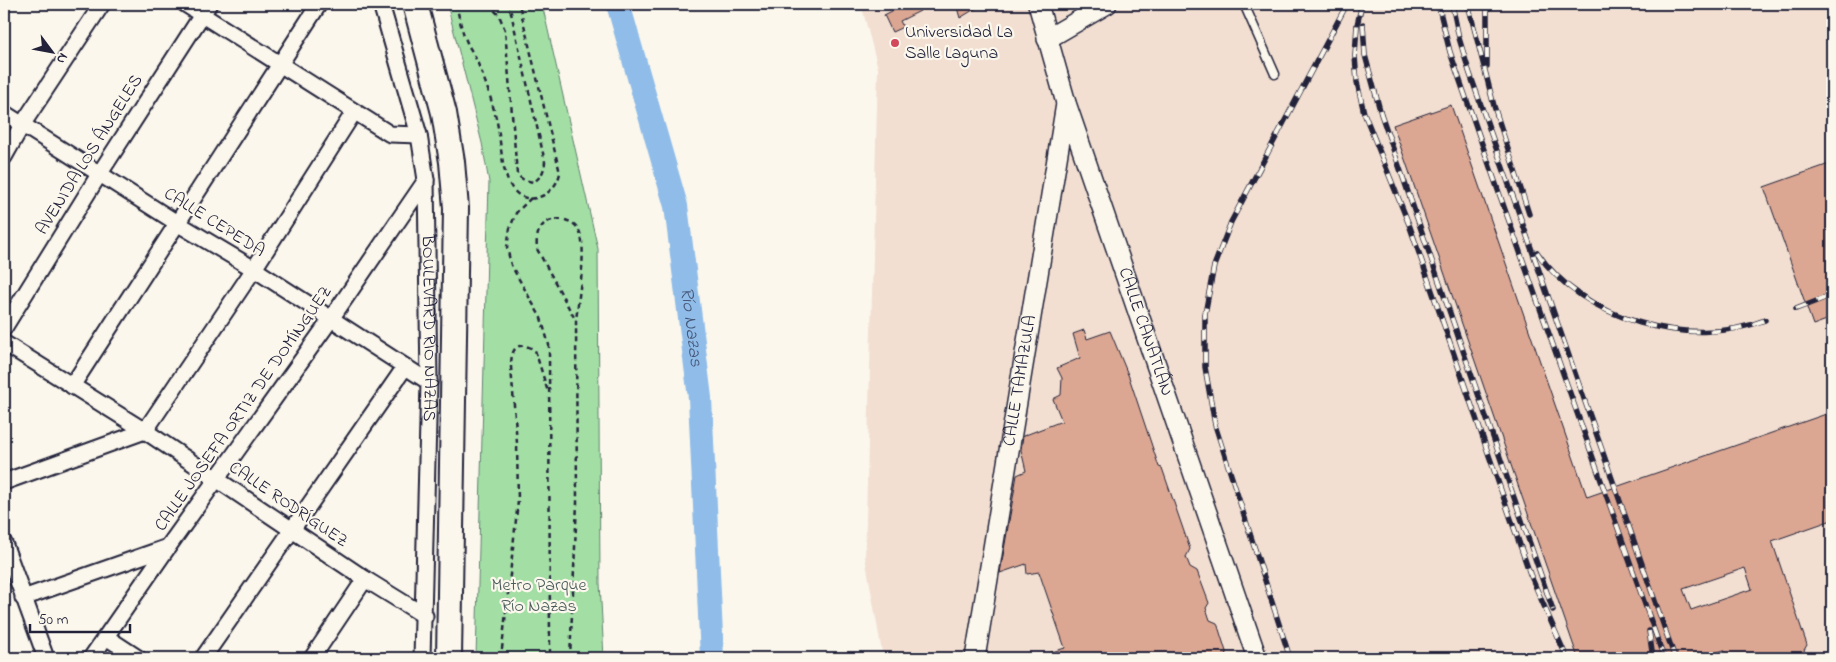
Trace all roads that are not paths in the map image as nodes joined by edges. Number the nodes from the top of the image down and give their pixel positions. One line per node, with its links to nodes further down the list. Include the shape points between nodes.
1 (102, 4): 16 (street)
2 (184, 4): 9 (street)
3 (319, 4): 11 (street)
4 (381, 4): 17 (street, BOULEVARD RÍO NAZAS)
5 (415, 4): 45 (main road, BOULEVARD RÍO NAZAS, via 444,113 456,208)
6 (1038, 4): 10 (street, CALLE CANATLÁN)
7 (1107, 4): 10 (street)
8 (1244, 4): 12 (lane)
9 (206, 9): 11 (street); 19 (street, AVENIDA LOS ÁNGELES)
10 (1047, 38): 13 (street, CALLE CANATLÁN)
11 (279, 63): 14 (street); 21 (street)
12 (1275, 74)
13 (1066, 103): 46 (street, CALLE TAMAZULA); 47 (street, CALLE CANATLÁN)
14 (354, 112): 17 (street, via 390,134); 22 (street)
15 (4, 113): 16 (street, CALLE CEPEDA)
16 (22, 125): 18 (street); 19 (street, CALLE CEPEDA)
17 (419, 135): 20 (street, BOULEVARD RÍO NAZAS)
18 (4, 157)
19 (100, 173): 21 (street, CALLE CEPEDA); 24 (street, AVENIDA LOS ÁNGELES)
20 (426, 180): 23 (street, CALLE JOSEFA ORTIZ DE DOMÍNGUEZ); 27 (street, BOULEVARD RÍO NAZAS)
21 (177, 223): 22 (street, CALLE CEPEDA); 28 (street)
22 (254, 269): 23 (street, CALLE CEPEDA); 29 (street)
23 (331, 319): 26 (street, CALLE CEPEDA); 30 (street, CALLE JOSEFA ORTIZ DE DOMÍNGUEZ)
24 (4, 328)
25 (4, 343): 28 (street, CALLE RODRÍGUEZ)
26 (405, 367): 27 (street, CALLE CEPEDA); 32 (street)
27 (429, 382): 37 (street, BOULEVARD RÍO NAZAS)
28 (72, 386): 29 (street, CALLE RODRÍGUEZ)
29 (145, 432): 30 (street, CALLE RODRÍGUEZ); 31 (street)
30 (216, 480): 32 (street, CALLE RODRÍGUEZ); 34 (street, CALLE JOSEFA ORTIZ DE DOMÍNGUEZ)
31 (4, 482)
32 (291, 529): 35 (street, CALLE RODRÍGUEZ); 42 (street)
33 (4, 543): 36 (street)
34 (168, 547): 36 (street); 38 (street, CALLE JOSEFA ORTIZ DE DOMÍNGUEZ)
35 (366, 579): 37 (street, CALLE RODRÍGUEZ); 43 (street)
36 (23, 598): 39 (street)
37 (424, 616): 44 (street, BOULEVARD RÍO NAZAS)
38 (106, 637): 40 (street, CALLE JOSEFA ORTIZ DE DOMÍNGUEZ); 41 (street)
39 (46, 658)
40 (91, 658)
41 (138, 658)
42 (202, 658)
43 (312, 658)
44 (422, 658)
45 (449, 658)
46 (975, 658)
47 (1257, 658)

